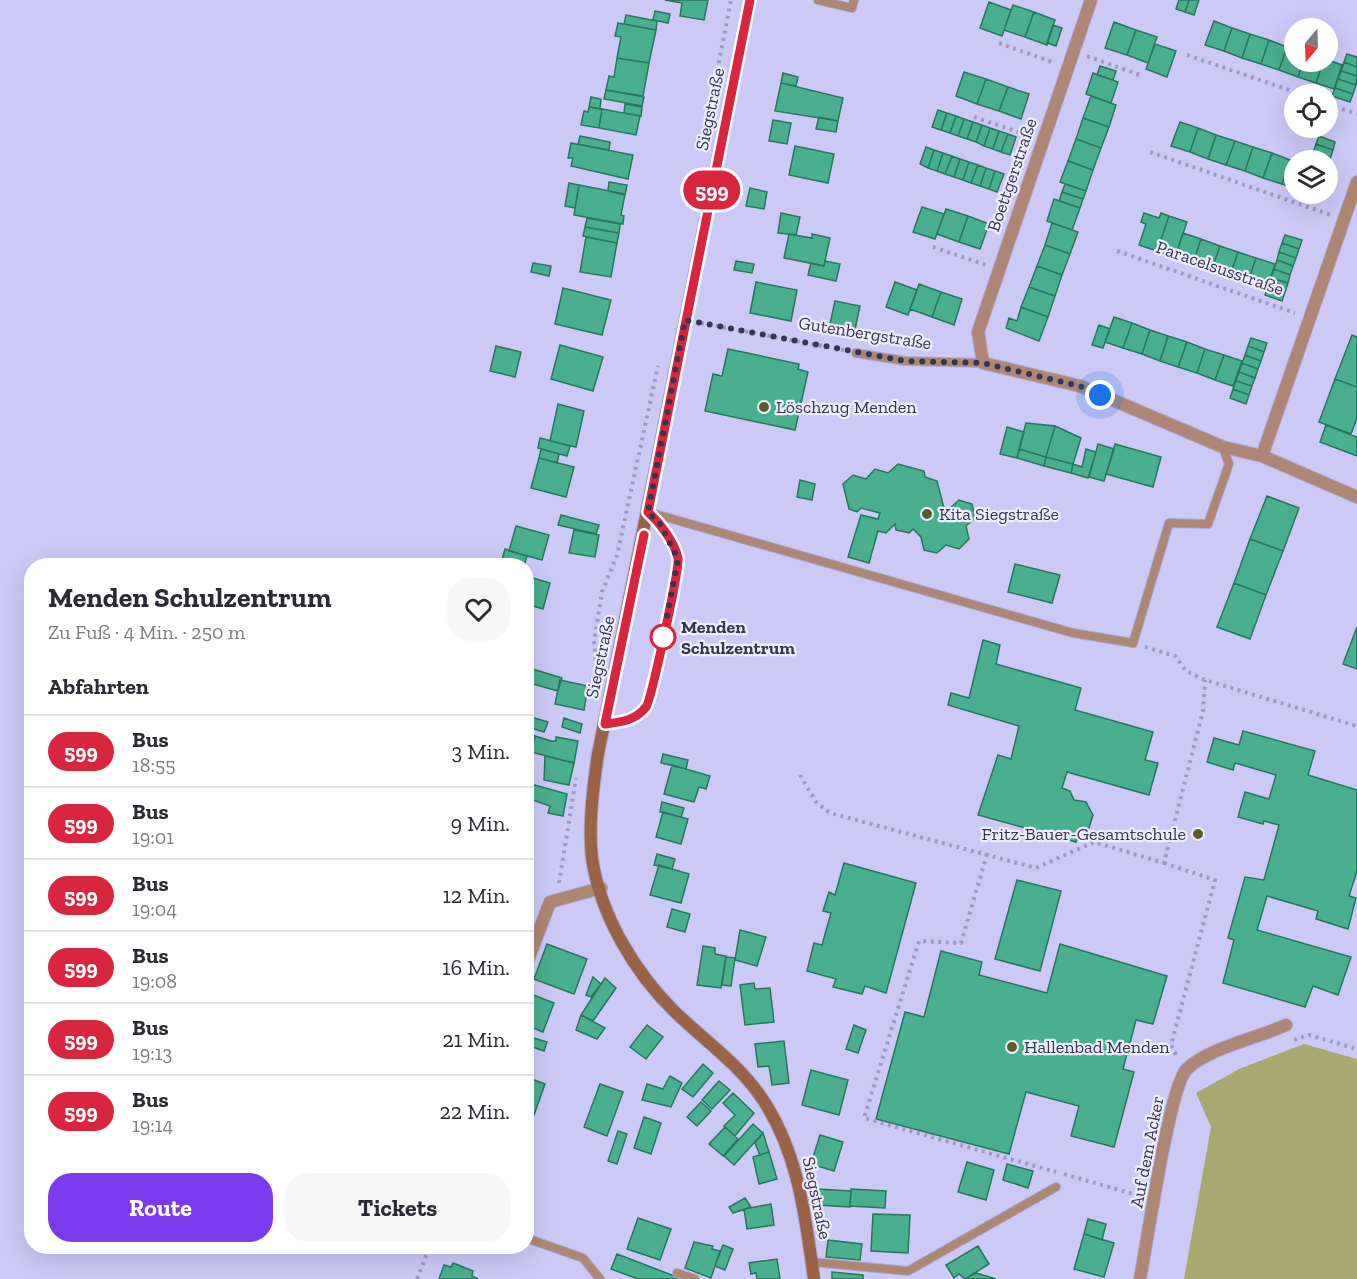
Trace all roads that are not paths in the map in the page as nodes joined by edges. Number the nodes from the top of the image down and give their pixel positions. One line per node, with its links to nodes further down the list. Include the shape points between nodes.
1 (750, 0): 11 (main road, Siegstraße)
2 (818, 0): 3 (lane, via 852,8)
3 (854, 0)
4 (1092, 0): 7 (street, Boettgerstraße, via 978,332)
5 (1357, 182): 9 (street)
6 (856, 353): 7 (lane, Gutenbergstraße, via 905,361)
7 (983, 363): 8 (street, Gutenbergstraße, via 1080,386)
8 (1223, 447): 9 (street, Gutenbergstraße); 11 (lane, via 1229,464 1208,524 1169,522 1133,643 1073,633)
9 (1262, 456): 10 (street, Gutenbergstraße)
10 (1357, 497)
11 (648, 512): 12 (main road, Siegstraße); 12 (lane, via 660,524 678,559 663,637 647,706 628,722)
12 (605, 724): 13 (main road, Siegstraße, via 593,798 592,859)
13 (600, 888): 14 (street, via 550,902); 18 (main road, Siegstraße, via 618,936 644,975 673,1010 734,1065 759,1093 776,1122 793,1160)
14 (534, 944)
15 (1286, 1025): 23 (street, Auf dem Acker, via 1204,1057 1185,1071 1173,1103)
16 (1056, 1187): 18 (lane, Siegstraße, via 908,1271)
17 (534, 1241): 20 (lane, via 583,1258)
18 (812, 1262): 22 (main road, Siegstraße)
19 (677, 1273): 21 (lane)
20 (600, 1279)
21 (695, 1279)
22 (814, 1279)
23 (1140, 1279)

